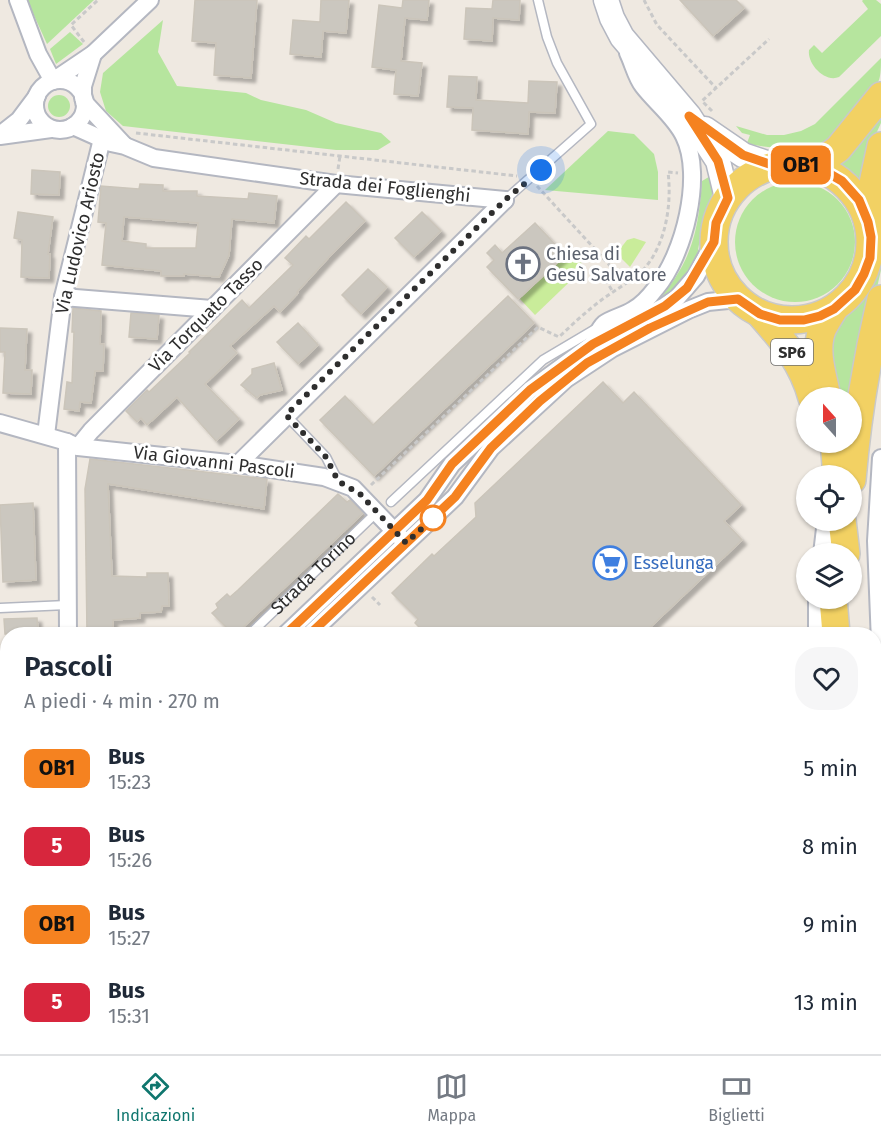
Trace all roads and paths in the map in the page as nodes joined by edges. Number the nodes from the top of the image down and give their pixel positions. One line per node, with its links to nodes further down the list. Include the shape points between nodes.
1 (18, 0): 10 (street, via 38,54)
2 (98, 0): 9 (path, via 71,25)
3 (150, 0): 9 (street)
4 (538, 0): 26 (lane, via 557,63 591,124)
5 (606, 0): 7 (street)
6 (644, 0): 11 (path, via 657,25)
7 (622, 37): 15 (street); 25 (street, via 641,84 683,134)
8 (769, 39): 11 (path)
9 (93, 54): 10 (street); 14 (street, via 83,86)
10 (53, 81): 12 (street); 14 (street, Strada dei Foglienghi, via 73,84)
11 (716, 88): 16 (path, via 702,101)
12 (37, 95): 18 (street, via 38,117); 19 (street, via 19,120)
13 (881, 96): 23 (main road, SP6, via 838,149)
14 (84, 100): 17 (street, via 83,114); 21 (street, Strada dei Foglienghi)
15 (689, 116): 24 (street, via 743,155); 28 (street, via 718,161)
16 (717, 117)
17 (73, 126): 18 (street); 20 (street, Strada dei Foglienghi)
18 (51, 129): 19 (street)
19 (0, 136)
20 (102, 139): 21 (street, Strada dei Foglienghi); 33 (street, Via Ludovico Ariosto)
21 (128, 139): 26 (path); 27 (street, Strada dei Foglienghi, via 154,158)
22 (881, 146): 30 (main road, SP6)
23 (804, 165): 24 (main road, SP6); 30 (main road, SP6, via 842,181 859,200)
24 (775, 166): 28 (main road, SP6, via 742,182)
25 (691, 173): 32 (path, via 669,172 668,210 653,255 644,269); 39 (street, via 687,226 670,267 645,301)
26 (530, 177): 29 (lane); 32 (path, via 614,270 605,279)
27 (336, 184): 29 (street, Strada dei Foglienghi); 36 (street, Via Torquato Tasso)
28 (728, 198): 31 (main road, SP6, via 716,223)
29 (505, 200): 43 (street)
30 (868, 222): 37 (main road, SP6, via 870,258 864,274 855,290)
31 (714, 242): 34 (main road, SP6, via 720,274); 40 (street, Strada Torino, via 696,276 678,298)
32 (613, 292): 53 (path, via 559,337 538,327 369,487)
33 (63, 297): 36 (street); 45 (street, Via Ludovico Ariosto)
34 (738, 299): 38 (main road, SP6); 54 (street, Strada Torino, via 708,302 688,310 613,348 573,374 491,448 455,497)
35 (881, 299): 50 (main road, via 869,349)
36 (212, 309): 46 (street, Via Torquato Tasso)
37 (834, 309): 38 (main road, SP6, via 804,320 780,320); 42 (main road, SP6, via 822,330 819,351)
38 (760, 314): 41 (main road, SP6, via 795,356)
39 (603, 325): 40 (street); 48 (lane, Strada Torino, via 543,360)
40 (593, 344): 48 (street, Strada Torino)
41 (809, 387)
42 (825, 387)
43 (286, 415): 49 (street); 51 (lane, via 326,457)
44 (0, 423): 45 (street, Via Giovanni Pascoli)
45 (46, 435): 46 (street, Via Giovanni Pascoli)
46 (73, 445): 49 (street, Via Giovanni Pascoli); 56 (street)
47 (881, 458): 69 (street, via 876,541)
48 (447, 459): 52 (lane, Strada Torino); 54 (street, Strada Torino, via 427,500)
49 (238, 464): 51 (street, Via Giovanni Pascoli)
50 (853, 465)
51 (338, 481): 53 (street, Via Giovanni Pascoli, via 353,488)
52 (391, 502)
53 (371, 506): 54 (street, Via Giovanni Pascoli); 63 (lane, Strada Torino)
54 (400, 537): 64 (street, Strada Torino); 65 (street, Strada Torino)
55 (370, 596): 57 (path)
56 (67, 605): 58 (lane); 62 (street)
57 (380, 605)
58 (0, 608)
59 (817, 609): 66 (street)
60 (834, 609): 67 (main road)
61 (851, 609): 68 (main road)
62 (68, 627)
63 (257, 627)
64 (294, 627)
65 (316, 627)
66 (817, 627)
67 (835, 627)
68 (852, 627)
69 (879, 627)

